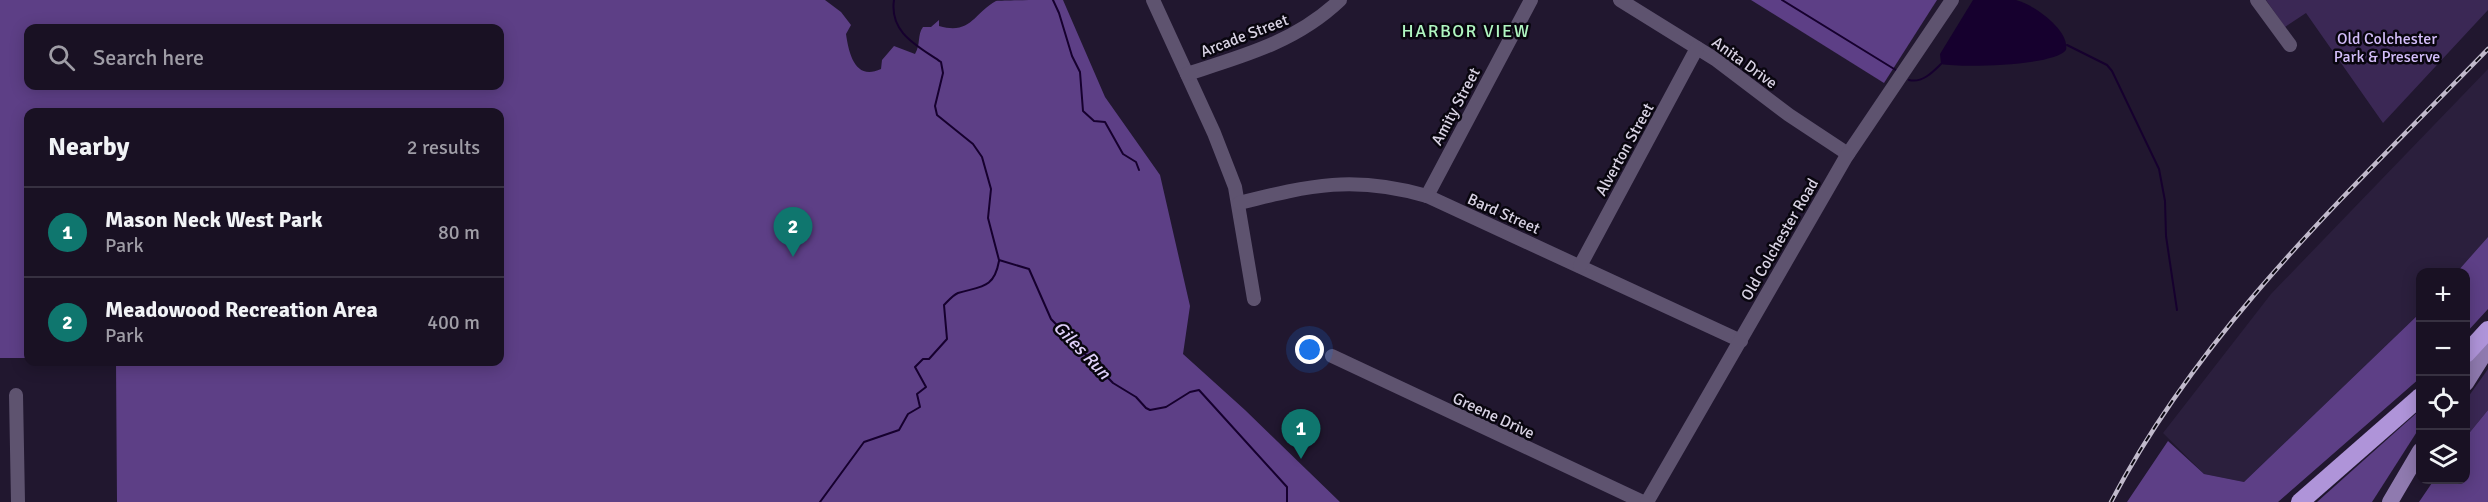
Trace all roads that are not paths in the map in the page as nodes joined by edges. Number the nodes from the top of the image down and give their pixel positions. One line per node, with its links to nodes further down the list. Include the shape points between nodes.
1 (1153, 0): 9 (street)
2 (1340, 0): 9 (street, Arcade Street, via 1299,32 1272,46)
3 (1531, 0): 11 (street, Amity Street)
4 (1620, 0): 8 (street, Anita Drive)
5 (1952, 0): 10 (street, Old Colchester Road)
6 (2257, 0): 7 (street)
7 (2290, 45)
8 (1697, 48): 10 (street, Anita Drive); 13 (street, Alverton Street)
9 (1186, 74): 12 (street, via 1224,155)
10 (1848, 154): 16 (street, Old Colchester Road)
11 (1427, 196): 12 (street, Bard Street, via 1396,187 1338,183 1303,187); 13 (street, Bard Street)
12 (1239, 203): 14 (street)
13 (1580, 266): 16 (street, Bard Street)
14 (1254, 299)
15 (2488, 330): 18 (highway)
16 (1741, 341): 26 (street, Old Colchester Road)
17 (2488, 348): 20 (main road)
18 (2470, 350)
19 (1332, 356): 25 (street, Greene Drive)
20 (2470, 377)
21 (16, 395): 24 (street)
22 (2416, 401): 27 (highway)
23 (2416, 459): 28 (main road)
24 (18, 502)
25 (1643, 502)
26 (1647, 502)
27 (2300, 502)
28 (2390, 502)

